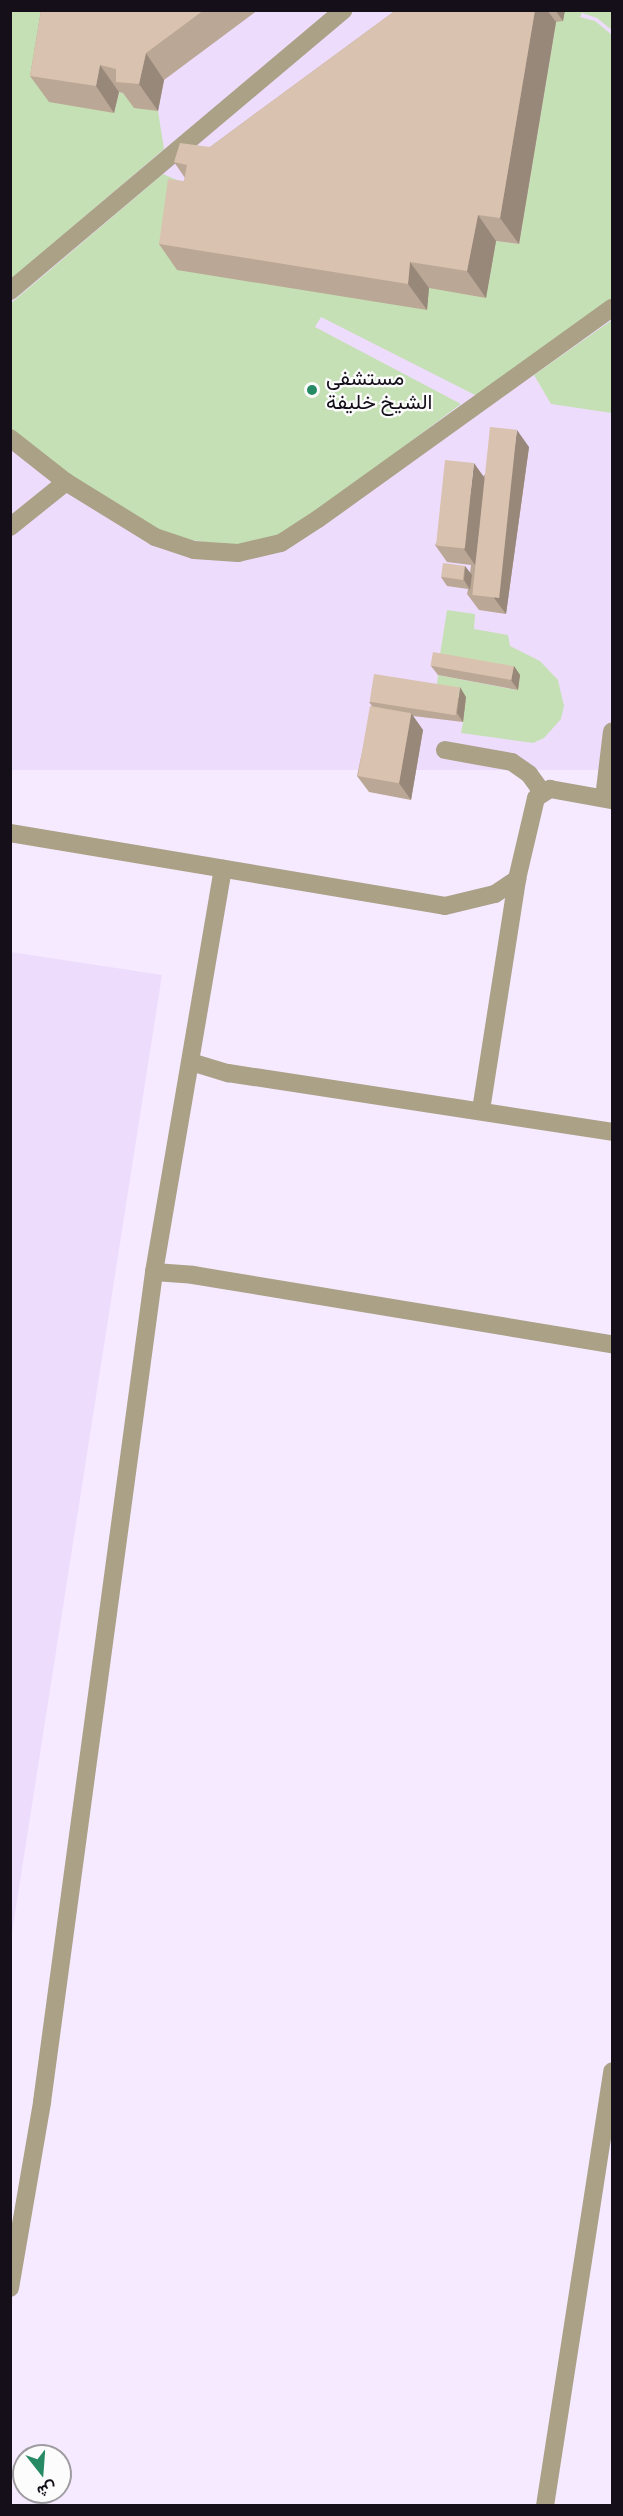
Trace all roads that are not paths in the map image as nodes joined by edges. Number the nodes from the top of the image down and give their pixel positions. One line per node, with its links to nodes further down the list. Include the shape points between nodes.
1 (344, 10): 2 (street)
2 (10, 291)
3 (612, 308): 5 (street, via 281,543 238,553 194,550 155,537)
4 (10, 438): 5 (street)
5 (66, 482): 6 (street)
6 (10, 527)
7 (612, 731): 10 (street)
8 (445, 750): 9 (street, via 512,762 529,774)
9 (542, 792): 10 (street, via 550,789); 13 (street, via 536,798)
10 (608, 799)
11 (10, 833): 12 (street)
12 (223, 869): 13 (street, via 445,906 495,894); 14 (street)
13 (517, 879): 15 (street)
14 (191, 1062): 15 (street, via 228,1073); 17 (street)
15 (481, 1110): 16 (street)
16 (612, 1132)
17 (154, 1272): 18 (street, via 194,1275); 20 (street, via 42,2102)
18 (612, 1344)
19 (612, 2071): 21 (street)
20 (10, 2288)
21 (545, 2505)

